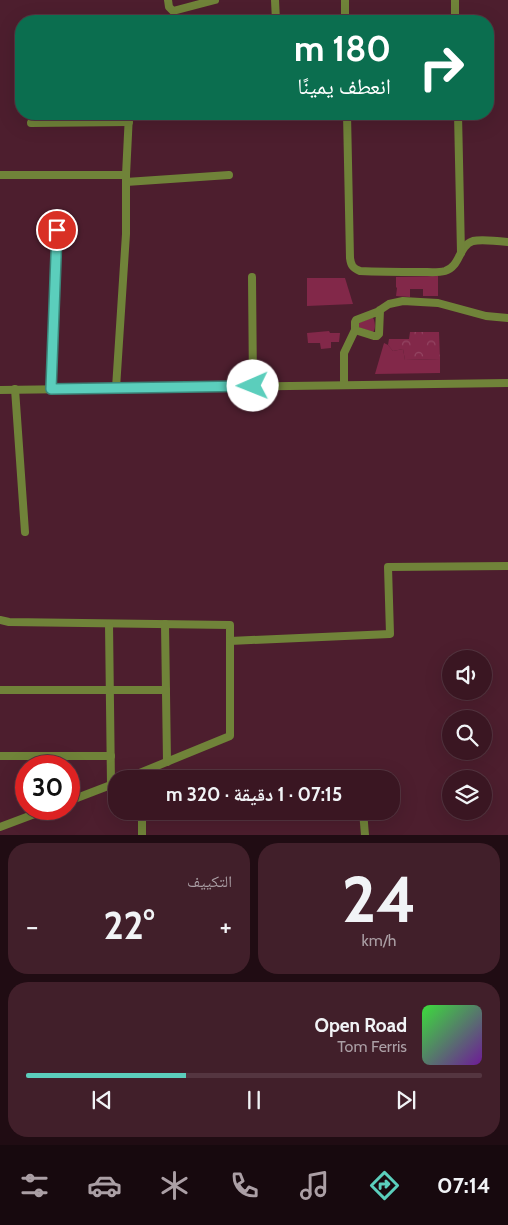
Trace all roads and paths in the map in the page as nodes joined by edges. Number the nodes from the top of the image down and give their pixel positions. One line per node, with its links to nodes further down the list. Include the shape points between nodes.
1 (168, 0): 2 (street, via 173,11)
2 (215, 0)
3 (275, 0): 6 (street)
4 (344, 0): 7 (street)
5 (455, 0): 8 (street)
6 (276, 15)
7 (345, 15)
8 (455, 15)
9 (90, 120): 13 (street)
10 (129, 120): 16 (street)
11 (347, 120): 19 (street, via 350,258 354,268 360,271 444,271 451,268)
12 (458, 120): 19 (street)
13 (31, 123)
14 (0, 175): 16 (street)
15 (229, 175): 16 (street)
16 (126, 179): 27 (street, via 126,234)
17 (57, 230): 29 (street)
18 (508, 242): 19 (street, via 474,241 467,244)
19 (461, 253)
20 (252, 277): 26 (street)
21 (380, 310): 22 (street, via 403,301 438,303 486,316); 23 (street, via 356,320); 23 (street, via 378,336)
22 (508, 318)
23 (355, 330): 25 (street, via 344,353)
24 (508, 382): 25 (street)
25 (344, 385): 26 (street)
26 (253, 386): 27 (street)
27 (116, 388): 29 (street)
28 (15, 389): 29 (street); 30 (street); 31 (street)
29 (51, 389)
30 (0, 390)
31 (25, 532)
32 (508, 566): 36 (street, via 388,567 390,634)
33 (0, 620): 34 (street)
34 (109, 624): 35 (street); 38 (street)
35 (165, 624): 36 (street, via 230,625); 39 (street)
36 (230, 641): 42 (street, via 230,736)
37 (0, 690): 38 (street)
38 (110, 690): 39 (street); 41 (street)
39 (166, 690): 42 (street)
40 (0, 756): 41 (street)
41 (111, 756): 43 (street)
42 (167, 762): 44 (street)
43 (113, 770)
44 (147, 770)
45 (108, 785): 46 (street)
46 (80, 797)
47 (19, 820): 50 (street)
48 (142, 820): 51 (street)
49 (364, 820): 52 (street)
50 (0, 827)
51 (142, 835)
52 (365, 835)

